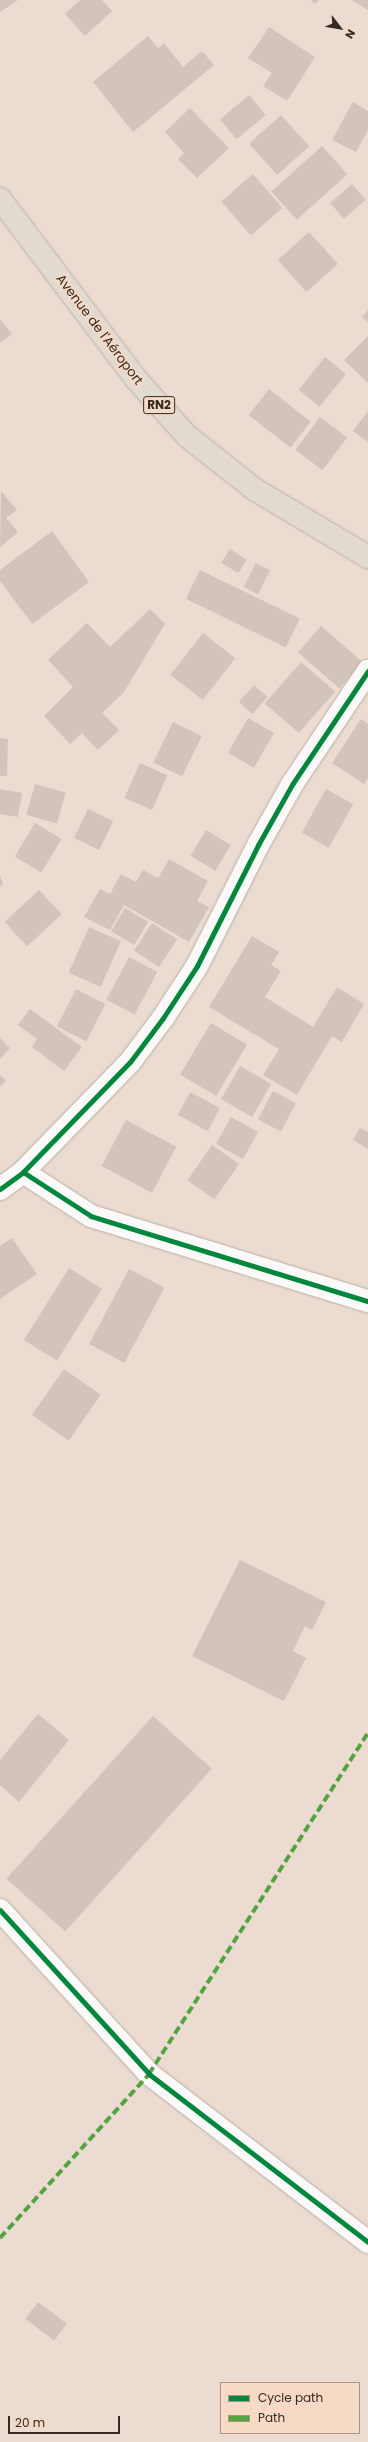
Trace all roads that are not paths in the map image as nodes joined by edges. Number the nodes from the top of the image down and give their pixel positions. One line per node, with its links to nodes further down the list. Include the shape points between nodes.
1 (0, 199): 2 (highway, Avenue de l'Aéroport / RN2, via 136,379 187,436 254,489)
2 (368, 556)
3 (368, 671): 4 (street, via 293,783 258,845 198,966 163,1018 130,1062)
4 (23, 1172): 5 (street); 6 (street, via 91,1216)
5 (0, 1189)
6 (368, 1301)
7 (0, 1910): 8 (street, via 149,2074)
8 (368, 2242)

